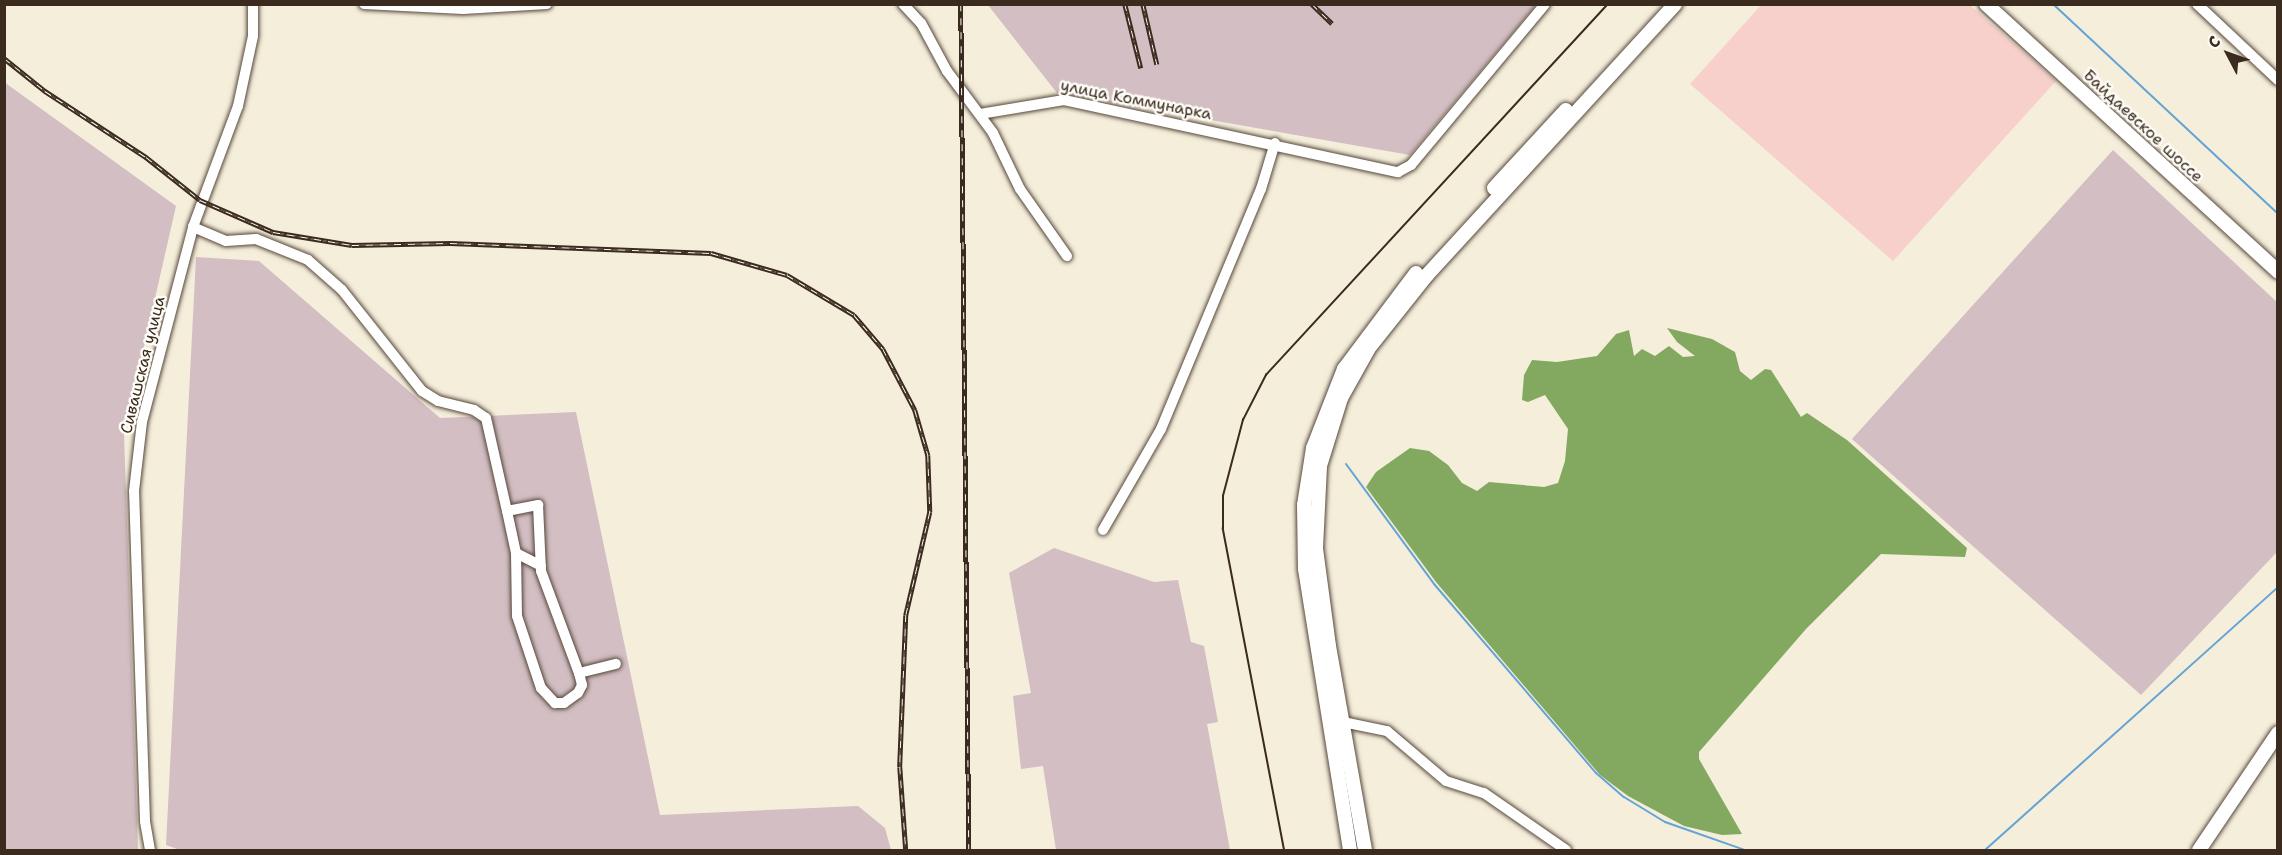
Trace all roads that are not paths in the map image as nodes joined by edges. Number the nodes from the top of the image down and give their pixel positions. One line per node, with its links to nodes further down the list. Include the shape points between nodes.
1 (253, 4): 13 (street, Сивашская улица, via 253,36 238,106)
2 (364, 4): 3 (street, via 463,9)
3 (547, 4)
4 (903, 4): 11 (street, via 921,24 961,91)
5 (1545, 4): 12 (street, улица Коммунарка, via 1411,165 1398,172)
6 (1663, 4): 25 (main road, via 1415,274 1359,345 1331,395 1309,465 1303,548)
7 (1675, 4): 22 (main road, via 1427,275 1369,348 1341,398 1320,466 1315,526 1317,570)
8 (1986, 4): 15 (main road, Байдаевское шоссе)
9 (2197, 4): 10 (street)
10 (2277, 80)
11 (980, 114): 12 (street, улица Коммунарка, via 1064,100); 14 (street, via 1003,150 1020,189)
12 (1275, 143): 17 (street, via 1261,189 1161,429)
13 (193, 227): 16 (street, via 226,241 256,239 283,248 327,273 422,391 486,418); 24 (street, Сивашская улица, via 142,422 134,491 145,820)
14 (1067, 256)
15 (2277, 272)
16 (507, 511): 18 (street); 19 (street, via 538,505)
17 (1103, 530)
18 (516, 553): 19 (street); 21 (street, via 517,616 546,697 555,703 571,698 582,685)
19 (541, 566): 21 (street, via 551,606)
20 (616, 664): 21 (street)
21 (579, 673)
22 (1342, 722): 26 (main road); 27 (street, via 1387,731 1446,781 1484,793)
23 (2277, 733): 28 (main road)
24 (150, 850)
25 (1350, 850)
26 (1365, 850)
27 (1566, 850)
28 (2199, 850)

